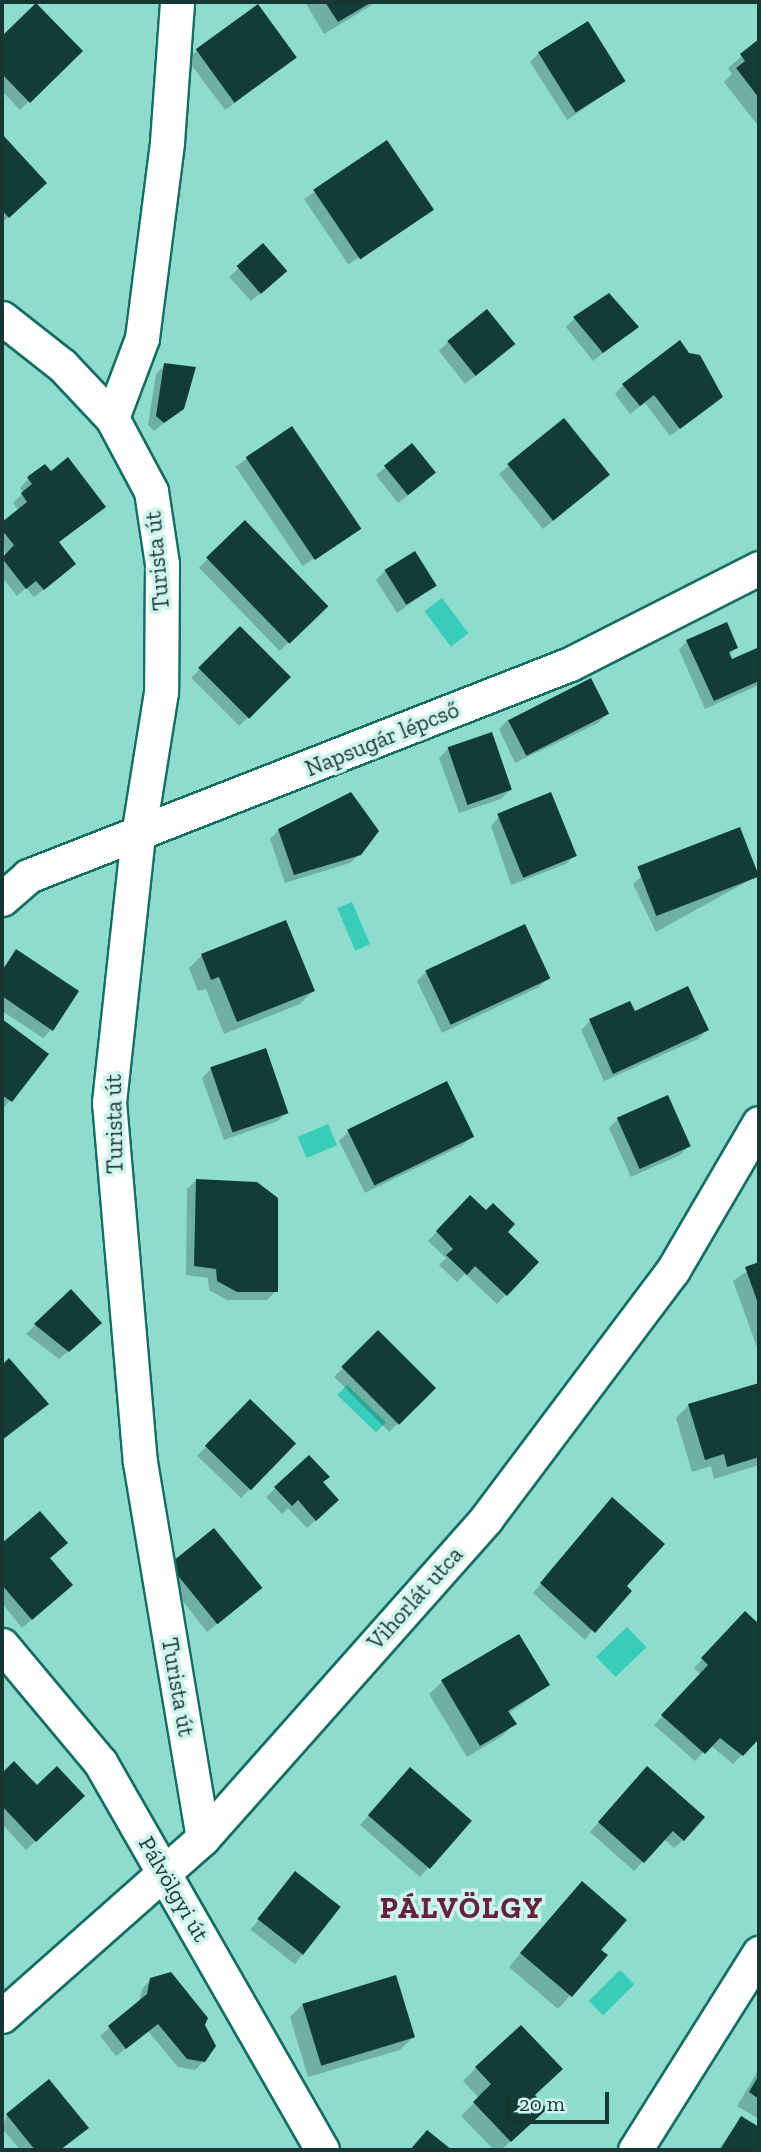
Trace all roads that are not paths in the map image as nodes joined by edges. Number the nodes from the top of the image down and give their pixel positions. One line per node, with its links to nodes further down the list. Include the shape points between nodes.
1 (177, 2): 3 (street, via 167,142 142,338)
2 (2, 318): 3 (street, Turista út, via 62,365)
3 (112, 418): 5 (street, Turista út, via 151,491 162,564 161,692)
4 (759, 568): 5 (street, Napsugár lépcső, via 570,664)
5 (138, 835): 6 (street, Napsugár lépcső, via 28,876); 9 (street, Turista út, via 110,1102 140,1462)
6 (2, 899)
7 (759, 1123): 9 (street, Vihorlát utca, via 673,1270 486,1518)
8 (2, 1645): 10 (street, Pálvölgyi út, via 100,1762)
9 (203, 1838): 10 (street, Vihorlát utca)
10 (167, 1875): 12 (street, Vihorlát utca); 13 (street, Pálvölgyi út)
11 (759, 1953): 14 (street)
12 (2, 2016)
13 (322, 2150)
14 (635, 2150)

